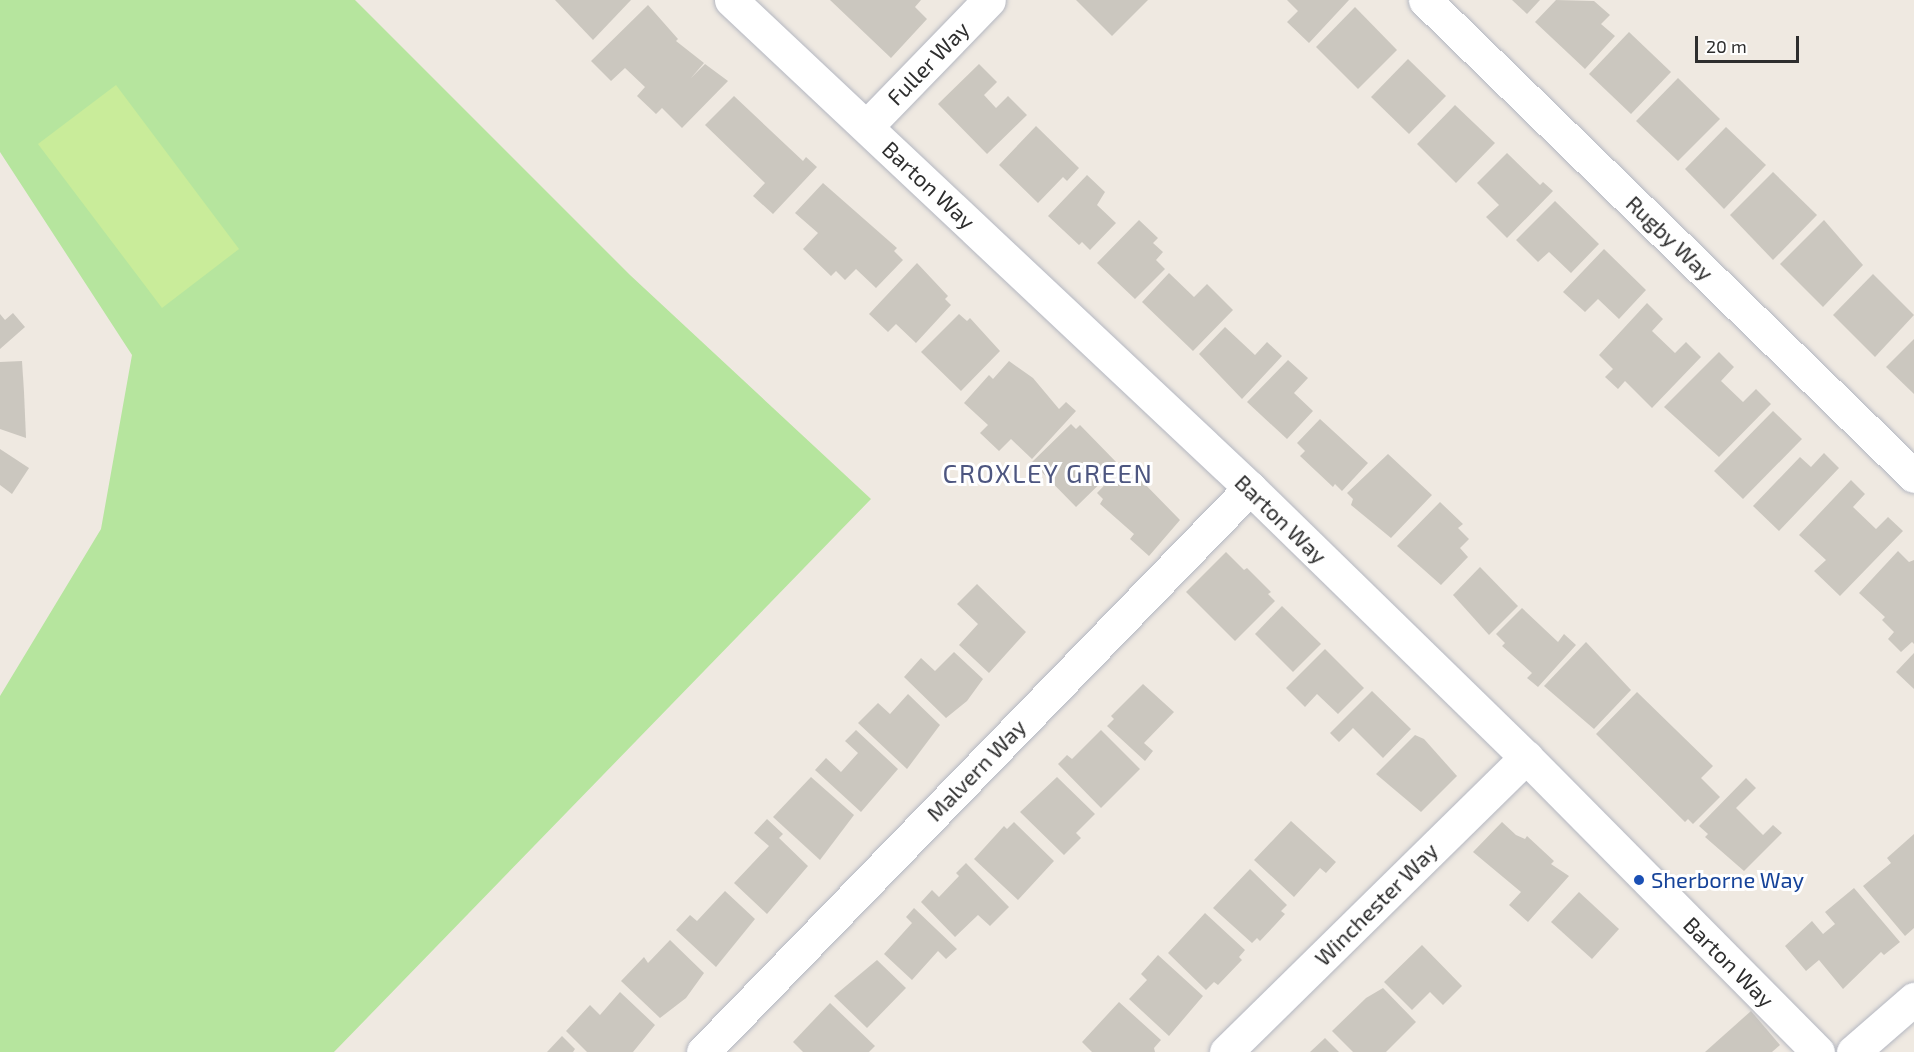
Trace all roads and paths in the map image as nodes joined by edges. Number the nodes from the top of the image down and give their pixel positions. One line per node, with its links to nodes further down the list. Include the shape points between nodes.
1 (731, 0): 4 (street, Barton Way)
2 (989, 0): 4 (street, Fuller Way)
3 (1425, 0): 5 (street, Rugby Way)
4 (867, 126): 6 (street, Barton Way)
5 (1914, 476)
6 (1250, 488): 7 (street, Barton Way); 9 (street, Malvern Way)
7 (1526, 757): 10 (street, Winchester Way); 11 (street, Barton Way)
8 (1914, 999): 12 (street)
9 (703, 1052)
10 (1226, 1052)
11 (1818, 1052)
12 (1853, 1052)

